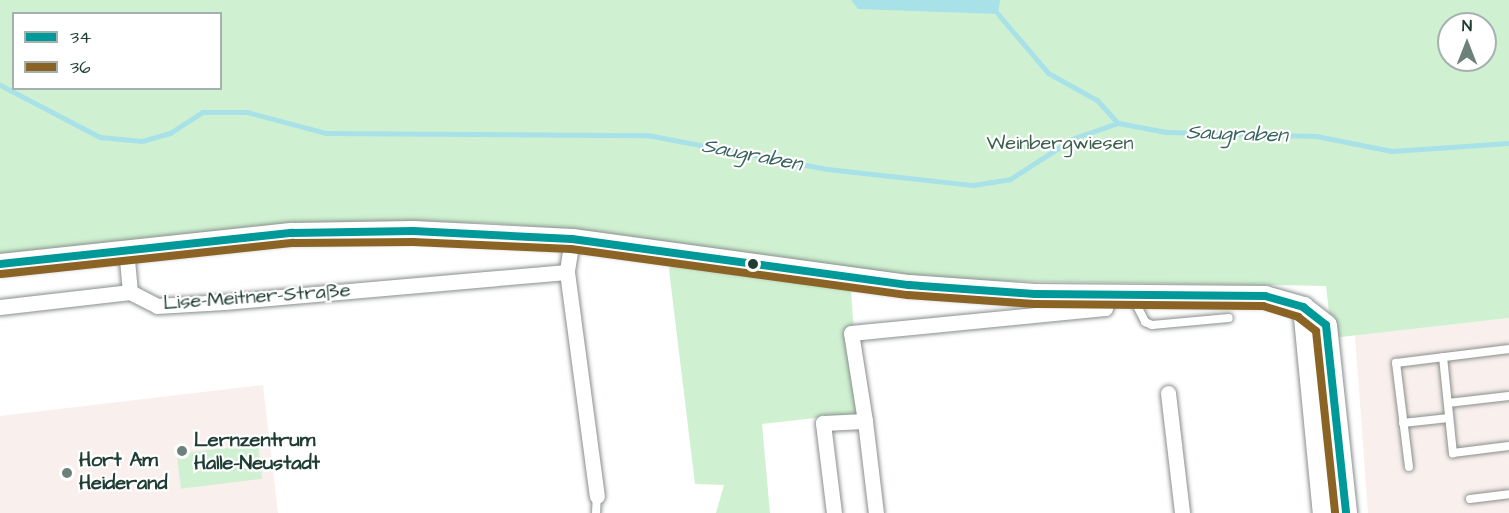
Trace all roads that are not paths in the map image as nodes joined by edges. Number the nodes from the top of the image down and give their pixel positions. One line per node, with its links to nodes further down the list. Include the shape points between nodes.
1 (572, 239): 2 (street, via 413,231 292,233); 4 (street); 6 (street, via 909,285)
2 (126, 249): 3 (street); 5 (street)
3 (0, 264)
4 (567, 272): 5 (street, Lise-Meitner-Straße, via 157,306); 22 (street)
5 (130, 292): 8 (street)
6 (1104, 293): 7 (street); 17 (street, via 1105,308 851,333)
7 (1132, 294): 9 (street, via 1265,296); 10 (lane, via 1145,321 1152,325)
8 (0, 307)
9 (1303, 307): 28 (street); 29 (street, via 1326,325)
10 (1229, 318)
11 (1509, 349): 12 (lane)
12 (1443, 357): 15 (lane); 18 (lane, via 1396,363)
13 (1168, 393): 27 (street)
14 (1509, 396): 15 (lane)
15 (1448, 403): 16 (lane)
16 (1449, 418): 18 (lane); 19 (lane, via 1453,453)
17 (865, 421): 25 (street, via 823,423); 26 (street)
18 (1403, 423): 20 (lane)
19 (1509, 446)
20 (1409, 467)
21 (1509, 494): 23 (lane)
22 (597, 496): 24 (lane)
23 (1470, 499)
24 (596, 513)
25 (834, 513)
26 (876, 513)
27 (1182, 513)
28 (1323, 513)
29 (1346, 513)

